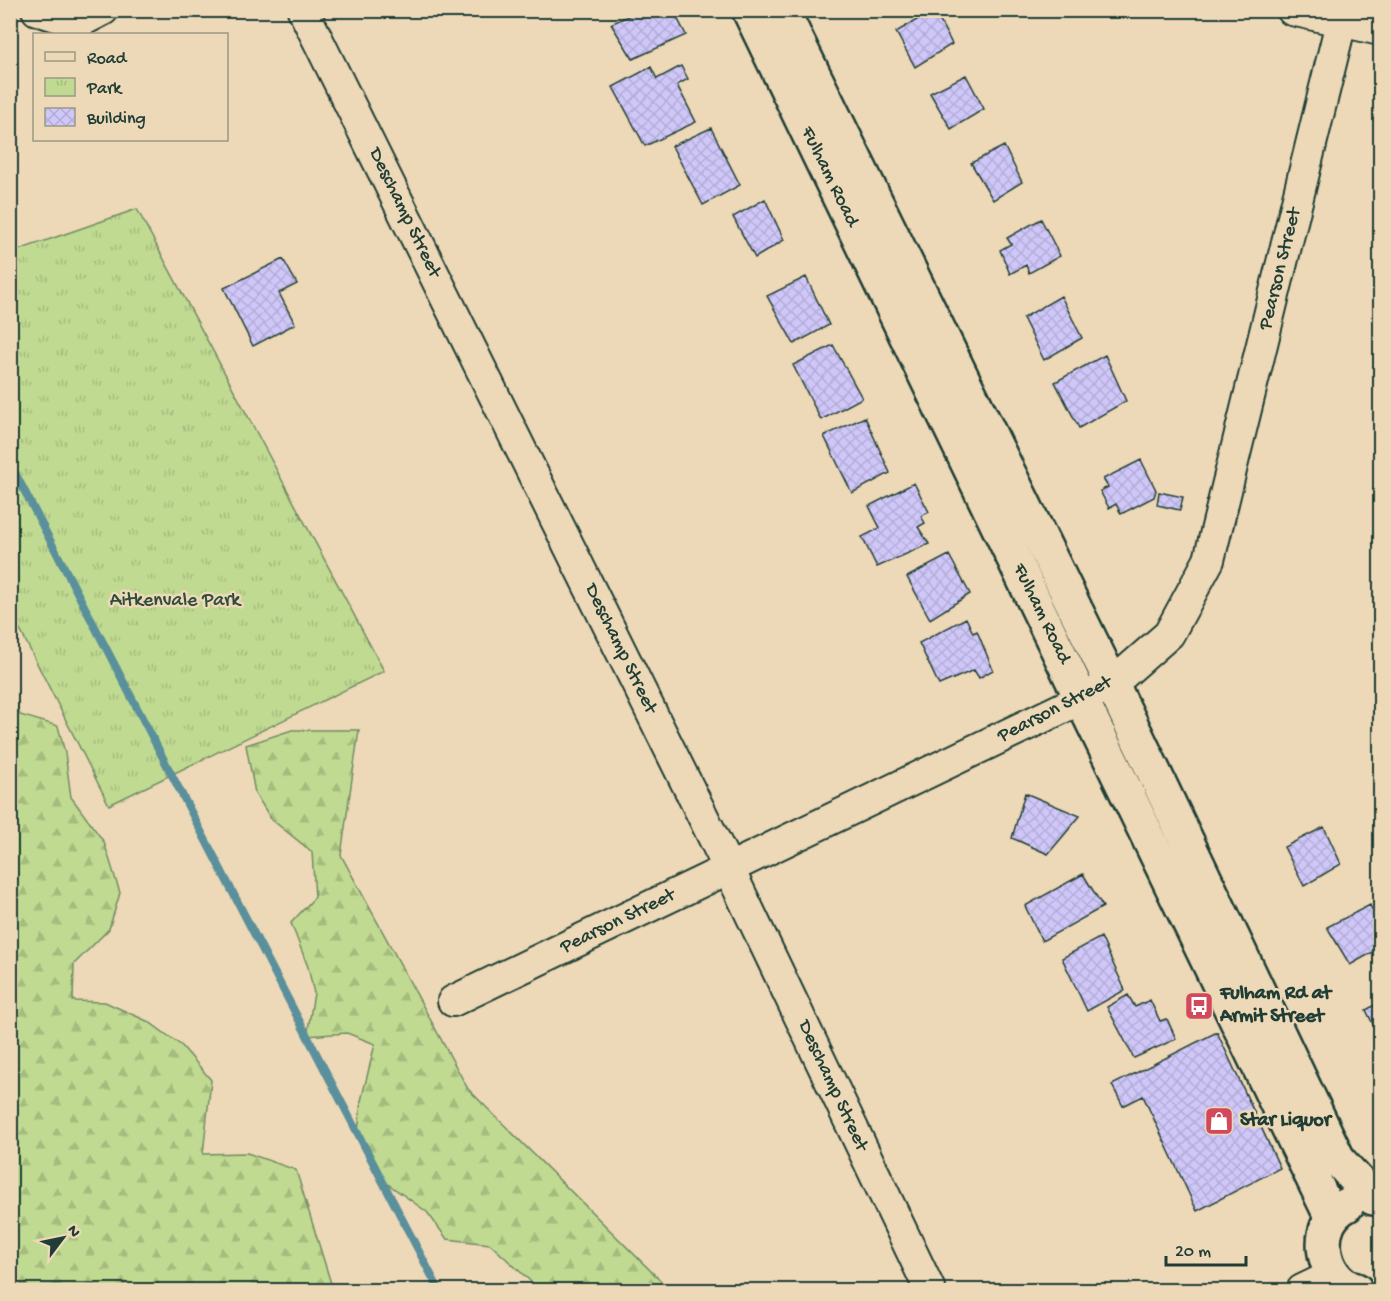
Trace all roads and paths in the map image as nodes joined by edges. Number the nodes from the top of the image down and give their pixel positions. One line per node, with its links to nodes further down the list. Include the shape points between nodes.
1 (37, 10): 2 (street, via 78,22)
2 (103, 10)
3 (303, 10): 10 (street, Deschamp Street)
4 (1292, 10): 6 (street)
5 (771, 13): 8 (street, Fulham Road); 9 (street, Fulham Road)
6 (1342, 16): 7 (street); 8 (street, Pearson Street, via 1209,560 1169,634)
7 (1380, 30)
8 (1112, 684): 9 (street, Pearson Street); 12 (street, Fulham Road, via 1339,1161)
9 (1082, 698): 10 (street, Pearson Street); 13 (street, Fulham Road)
10 (729, 869): 11 (street, Pearson Street); 15 (street, Deschamp Street)
11 (453, 1001)
12 (1377, 1199): 13 (street, via 1358,1200)
13 (1332, 1218): 14 (street, via 1323,1243 1325,1260)
14 (1345, 1282): 16 (street)
15 (930, 1290)
16 (1302, 1290)

